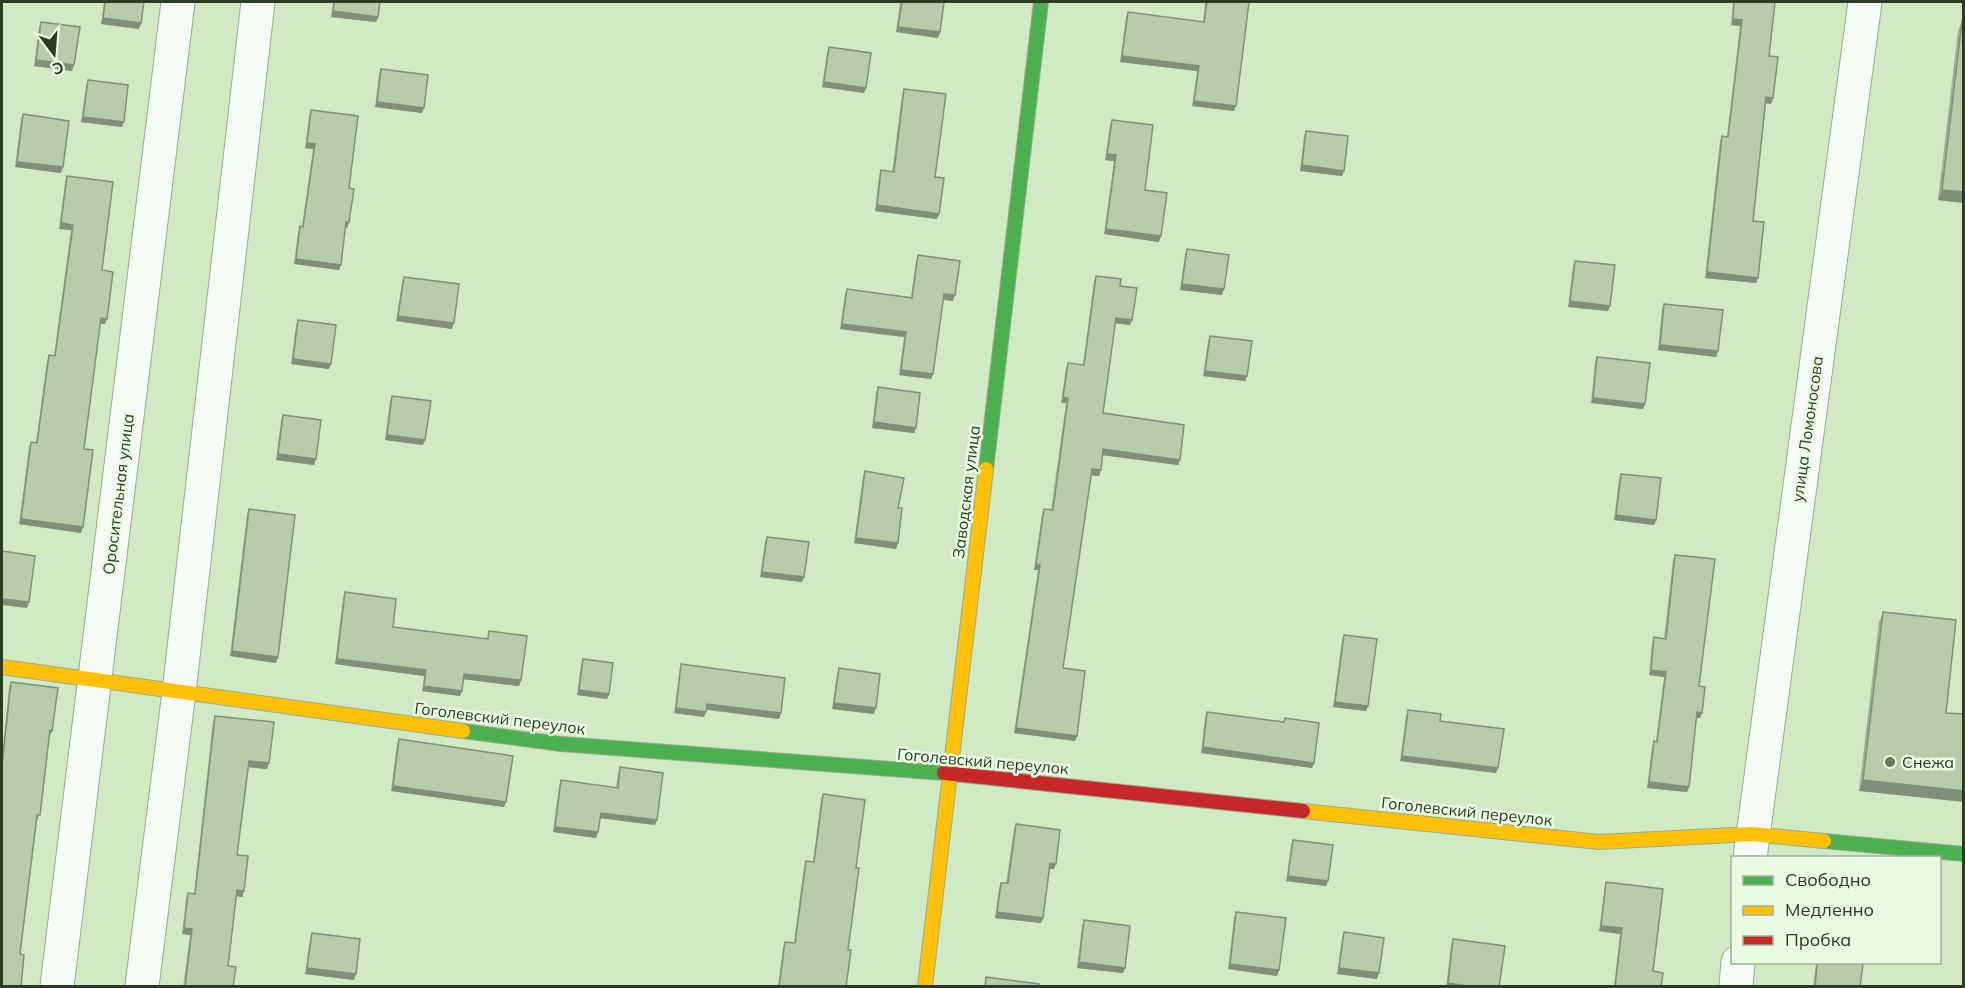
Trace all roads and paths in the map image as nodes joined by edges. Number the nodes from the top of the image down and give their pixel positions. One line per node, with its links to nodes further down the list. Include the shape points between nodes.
1 (178, 2): 6 (street, Оросительная улица)
2 (258, 2): 7 (street)
3 (1041, 2): 8 (street, Заводская улица)
4 (1865, 2): 9 (street, улица Ломоносова)
5 (2, 667): 6 (street, Гоголевский переулок)
6 (95, 680): 7 (street, Гоголевский переулок); 12 (street, Оросительная улица)
7 (179, 692): 8 (street, Гоголевский переулок, via 561,744); 13 (street)
8 (949, 773): 9 (street, Гоголевский переулок, via 1599,842); 14 (street, Заводская улица)
9 (1751, 846): 10 (street, Гоголевский переулок)
10 (1964, 854)
11 (1738, 964): 15 (street)
12 (57, 987)
13 (142, 987)
14 (925, 987)
15 (1736, 987)

